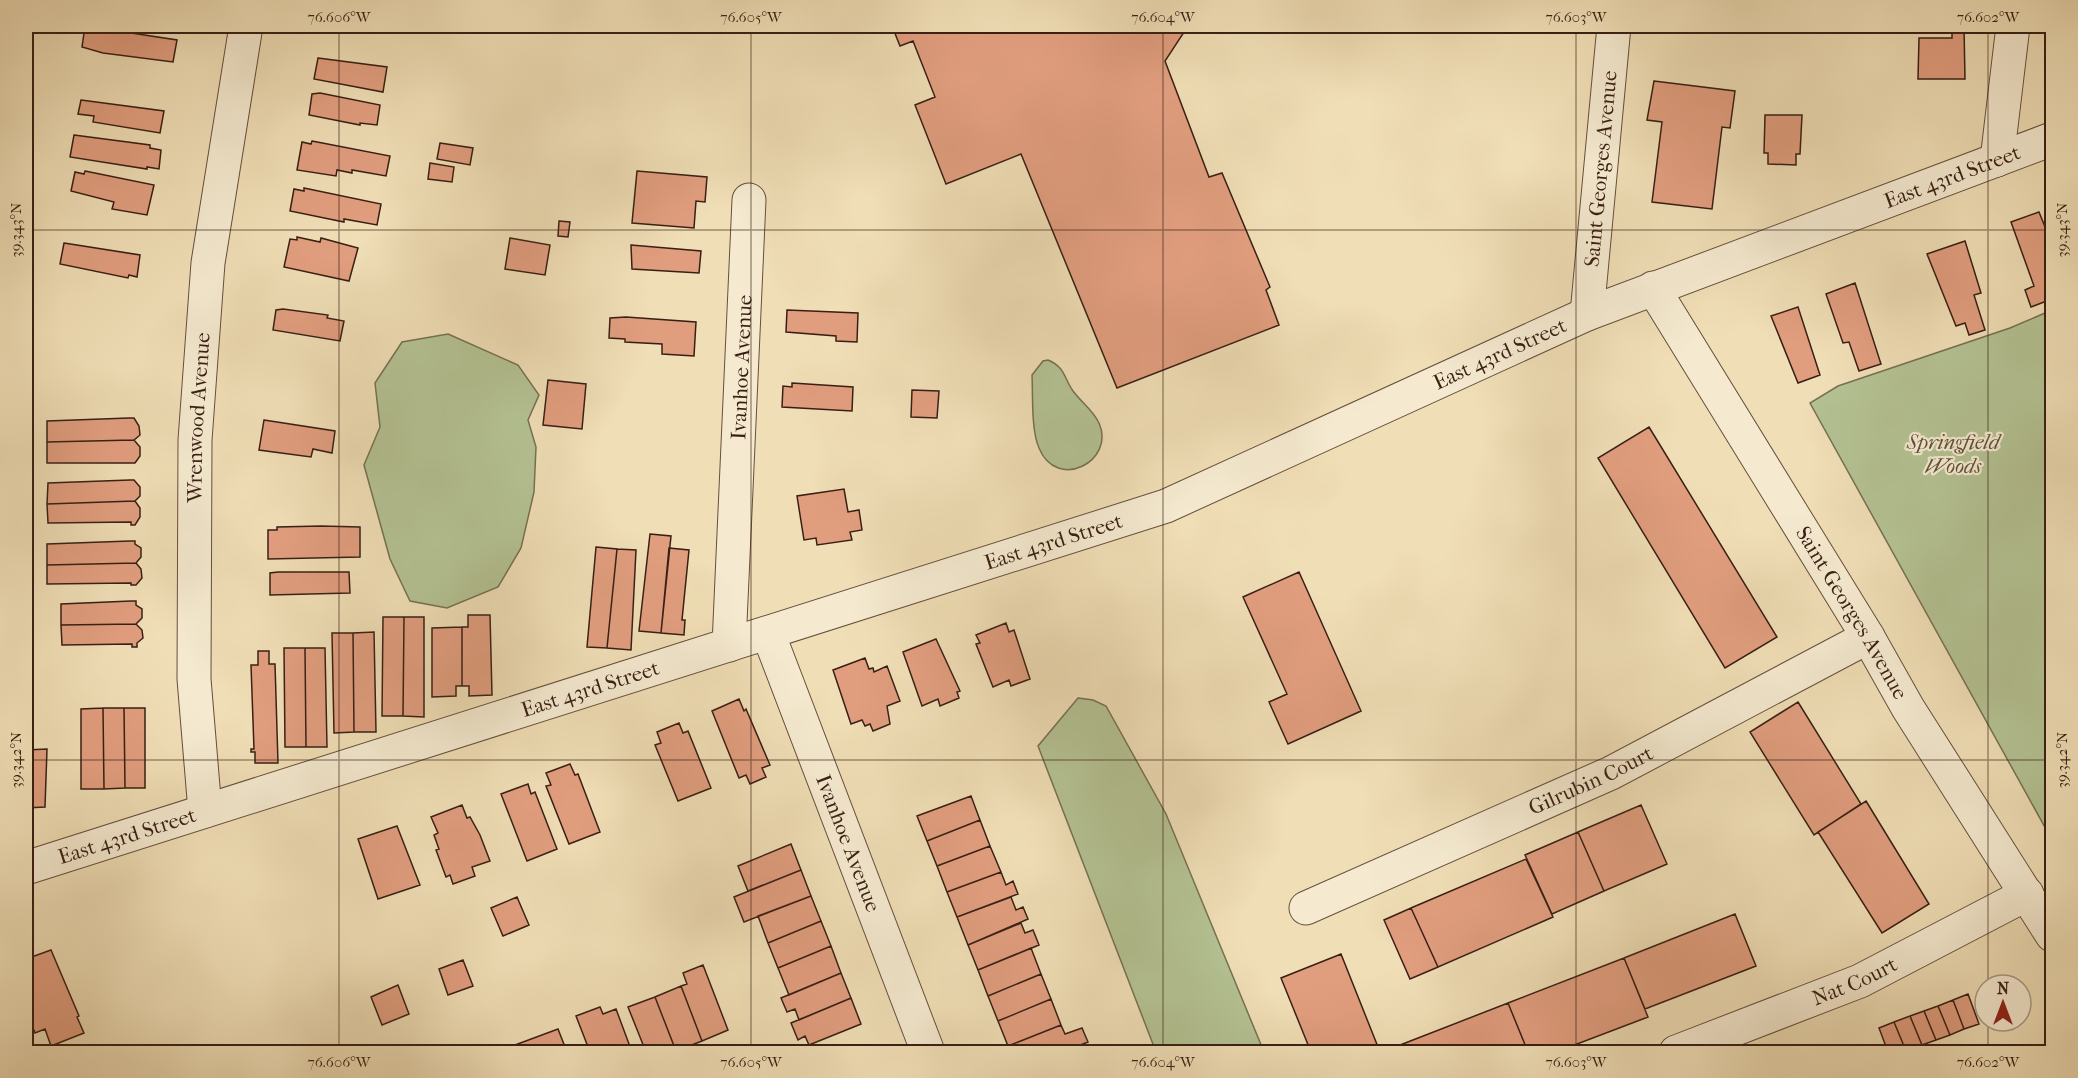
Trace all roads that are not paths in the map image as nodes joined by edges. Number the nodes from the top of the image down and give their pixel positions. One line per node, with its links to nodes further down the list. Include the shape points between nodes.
1 (246, 26): 12 (street, Wrenwood Avenue, via 208,263 195,440 194,679)
2 (1614, 26): 8 (street, Saint Georges Avenue)
3 (2013, 26): 5 (street)
4 (2052, 139): 5 (street, East 43rd Street)
5 (1997, 160): 7 (street, East 43rd Street)
6 (749, 200): 11 (street, Ivanhoe Avenue)
7 (1653, 288): 8 (street, East 43rd Street); 10 (street, Saint Georges Avenue)
8 (1587, 314): 9 (street, East 43rd Street, via 1166,506)
9 (768, 633): 11 (street, East 43rd Street); 17 (street, Ivanhoe Avenue)
10 (1868, 637): 14 (street, Saint Georges Avenue, via 1908,708); 15 (street, Gilrubin Court, via 1611,773)
11 (729, 645): 12 (street, East 43rd Street)
12 (205, 811): 13 (street, East 43rd Street)
13 (26, 868)
14 (2027, 894): 16 (street, Saint Georges Avenue); 18 (street, Nat Court, via 1860,981)
15 (1306, 908)
16 (2052, 935)
17 (926, 1052)
18 (1676, 1053)

